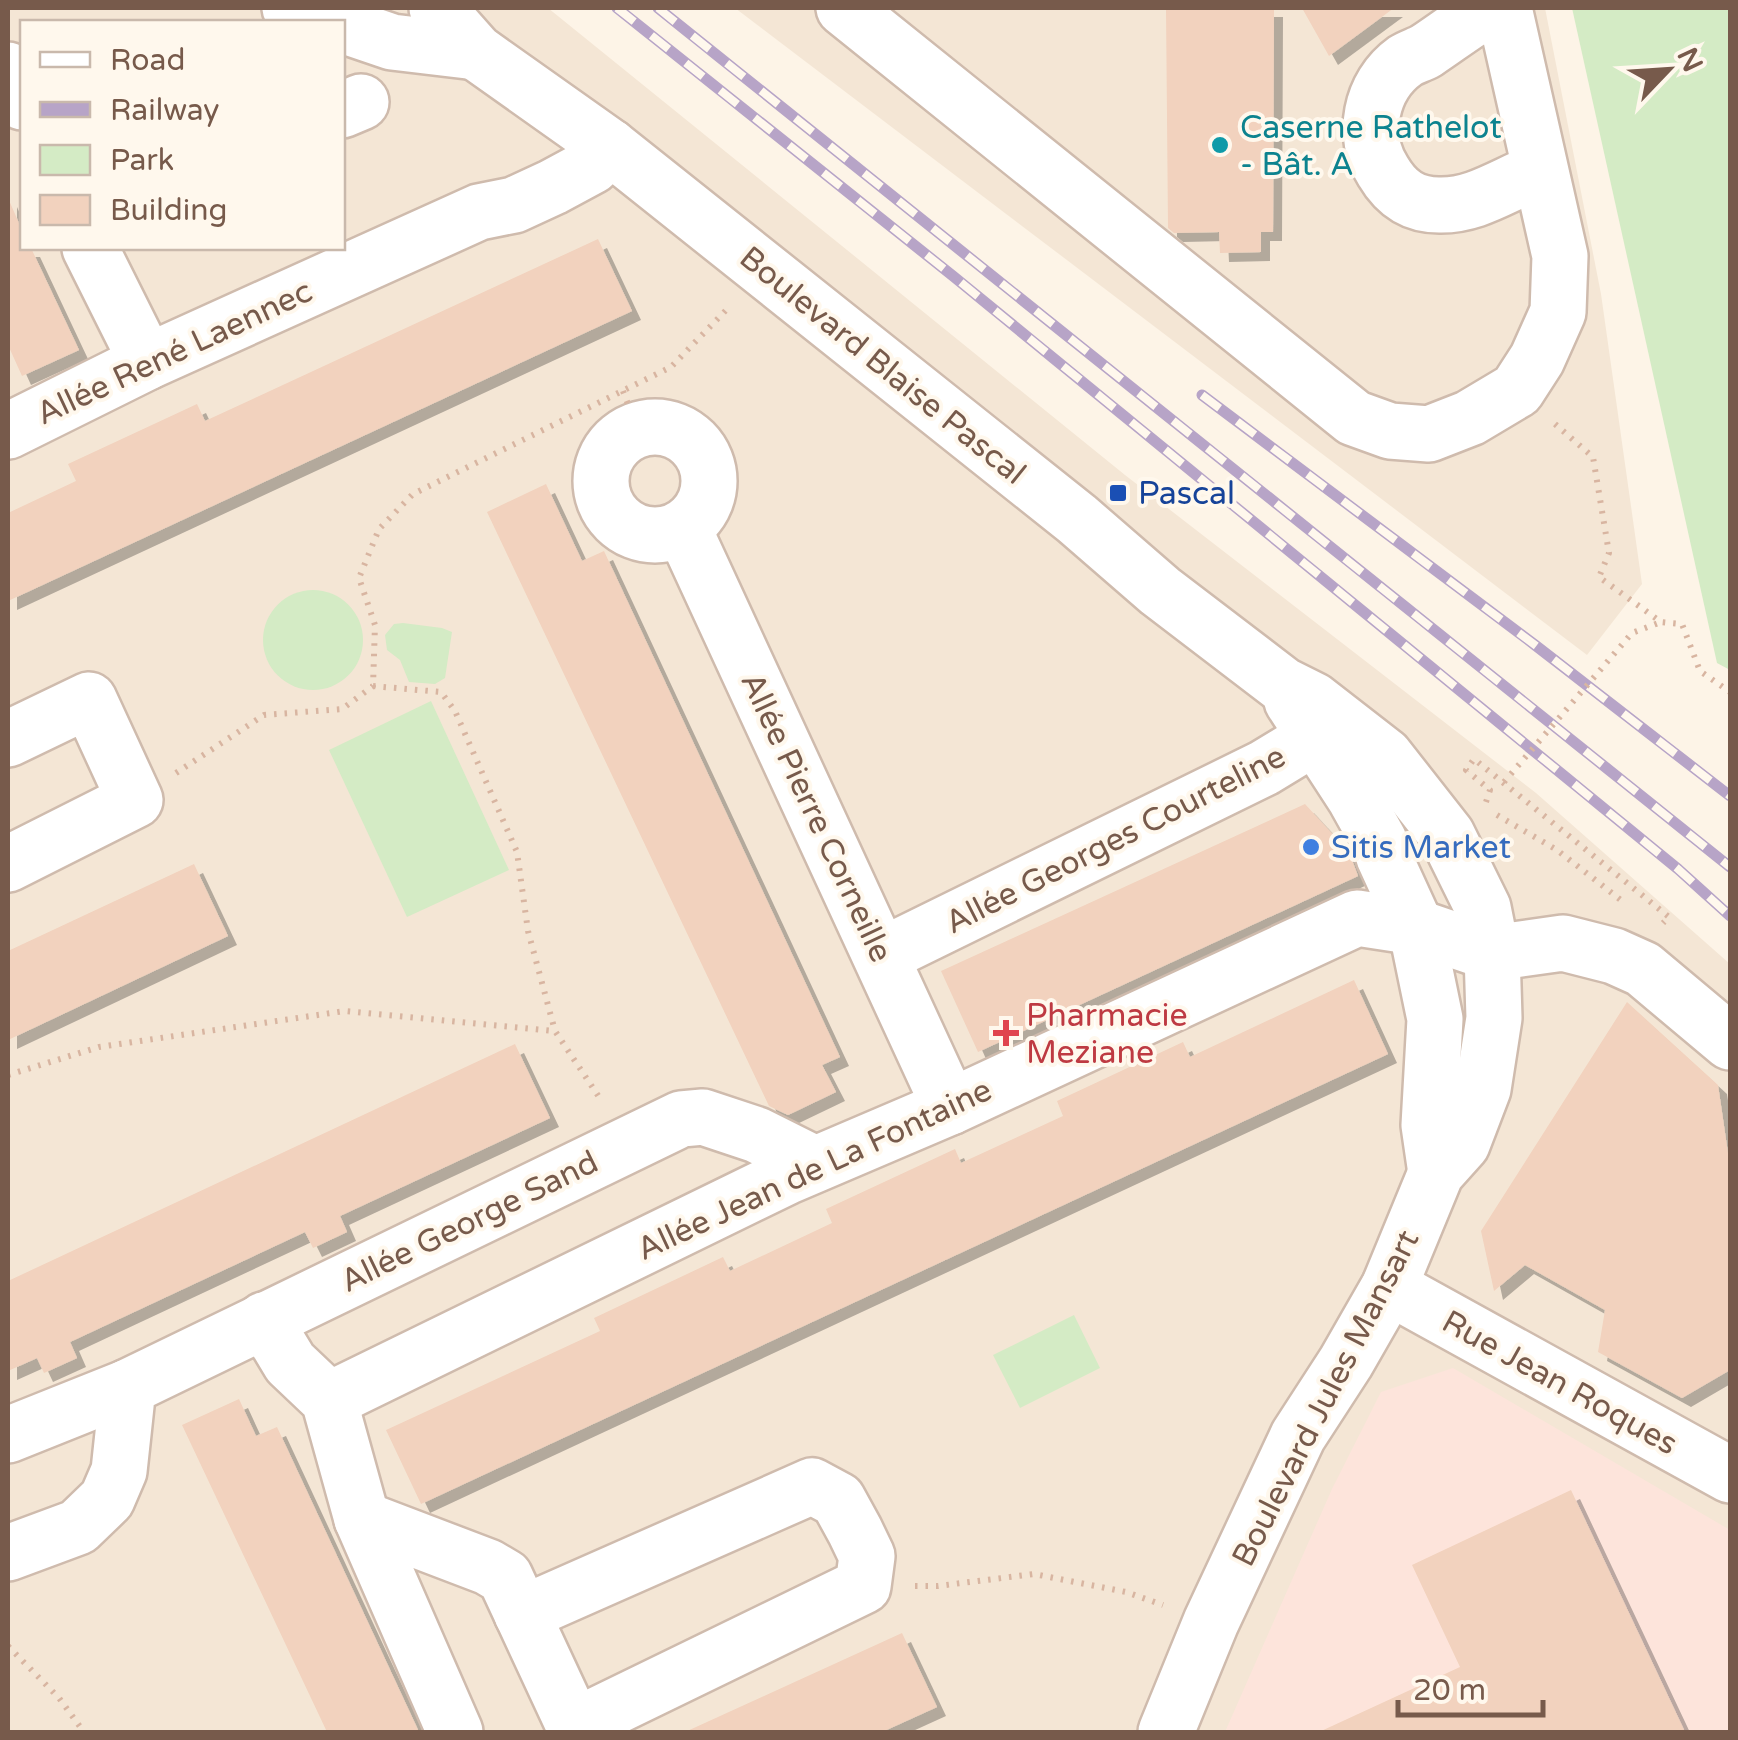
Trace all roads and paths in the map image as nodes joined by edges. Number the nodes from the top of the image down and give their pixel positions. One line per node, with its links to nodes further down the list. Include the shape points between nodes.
1 (290, 8): 6 (street)
2 (437, 8): 8 (street, Boulevard Blaise Pascal)
3 (1490, 8): 12 (street, via 1404,62 1387,80 1370,117 1373,154 1394,189 1440,206 1493,194)
4 (1504, 8): 12 (street)
5 (870, 18): 16 (street, via 1354,418 1390,431 1429,434)
6 (329, 20)
7 (345, 26): 8 (street, Boulevard Blaise Pascal, via 392,42)
8 (476, 52): 11 (street, Boulevard Blaise Pascal)
9 (8, 70): 10 (street)
10 (20, 97)
11 (610, 147): 15 (street, Allée René Laennec, via 554,187 478,212); 23 (street, Boulevard Blaise Pascal)
12 (1540, 172): 16 (street, via 1560,256 1558,312)
13 (91, 250): 15 (street)
14 (731, 305): 17 (path)
15 (148, 362): 18 (street, Allée René Laennec)
16 (1516, 390): 20 (path, via 1592,458 1610,553 1599,577)
17 (630, 410): 19 (street, via 701,451 710,485 706,502); 19 (street, via 603,468 606,504 630,530 648,535); 21 (path, via 413,494 378,529 359,578 374,625)
18 (15, 421)
19 (683, 528): 34 (street, Allée Pierre Corneille)
20 (1662, 622): 22 (path, via 1682,624 1700,671); 25 (path, bridge, via 1632,633)
21 (373, 686): 27 (path, via 342,709 264,715); 35 (path, via 441,692 456,711 517,852 528,932)
22 (1730, 692)
23 (1303, 708): 31 (street, Boulevard Blaise Pascal, via 1379,841); 33 (street, Boulevard Blaise Pascal, via 1385,756 1446,835 1482,908); 34 (street, Allée Georges Courteline, via 1264,768)
24 (8, 738): 27 (street, via 88,700)
25 (1504, 782): 26 (path, via 1474,759 1466,770); 32 (path, via 1669,917)
26 (1490, 790)
27 (135, 800): 29 (street)
28 (1484, 807): 30 (path, via 1557,850)
29 (8, 864)
30 (1628, 906)
31 (1416, 927): 33 (street, Allée Jean de La Fontaine); 38 (street, Allée Jean de La Fontaine, via 1357,918); 41 (street, Boulevard Jules Mansart, via 1434,1019 1430,1125)
32 (1656, 928)
33 (1492, 953): 36 (street, via 1563,943 1614,956 1643,969); 41 (street, Boulevard Jules Mansart, via 1494,1018 1483,1089 1462,1144)
34 (881, 956): 38 (street, Allée Pierre Corneille)
35 (555, 1031): 37 (path, via 345,1011 98,1046); 39 (path)
36 (1730, 1042)
37 (8, 1075)
38 (950, 1107): 40 (street, Allée Jean de La Fontaine)
39 (630, 1143): 40 (street, Allée George Sand, via 680,1119 704,1116); 43 (street, Allée George Sand)
40 (814, 1164): 45 (street, Allée Jean de La Fontaine)
41 (1436, 1173): 42 (street, Boulevard Jules Mansart)
42 (1390, 1288): 47 (street, Rue Jean Roques); 52 (street, Boulevard Jules Mansart, via 1298,1436)
43 (264, 1320): 44 (street, Allée George Sand); 45 (street, via 290,1363)
44 (128, 1387): 46 (street, Allée George Sand); 49 (street, via 119,1471 107,1499 78,1527)
45 (329, 1400): 48 (street)
46 (8, 1435)
47 (1730, 1475)
48 (362, 1519): 51 (street, via 505,1577); 56 (street)
49 (8, 1553)
50 (864, 1586): 51 (street, via 866,1556 855,1531 838,1500 812,1486); 52 (path, via 938,1586 1034,1574 1126,1592); 54 (street)
51 (522, 1614): 54 (street)
52 (1211, 1622): 57 (street, Boulevard Jules Mansart)
53 (8, 1646): 55 (path)
54 (576, 1729)
55 (84, 1732)
56 (455, 1732)
57 (1166, 1732)

